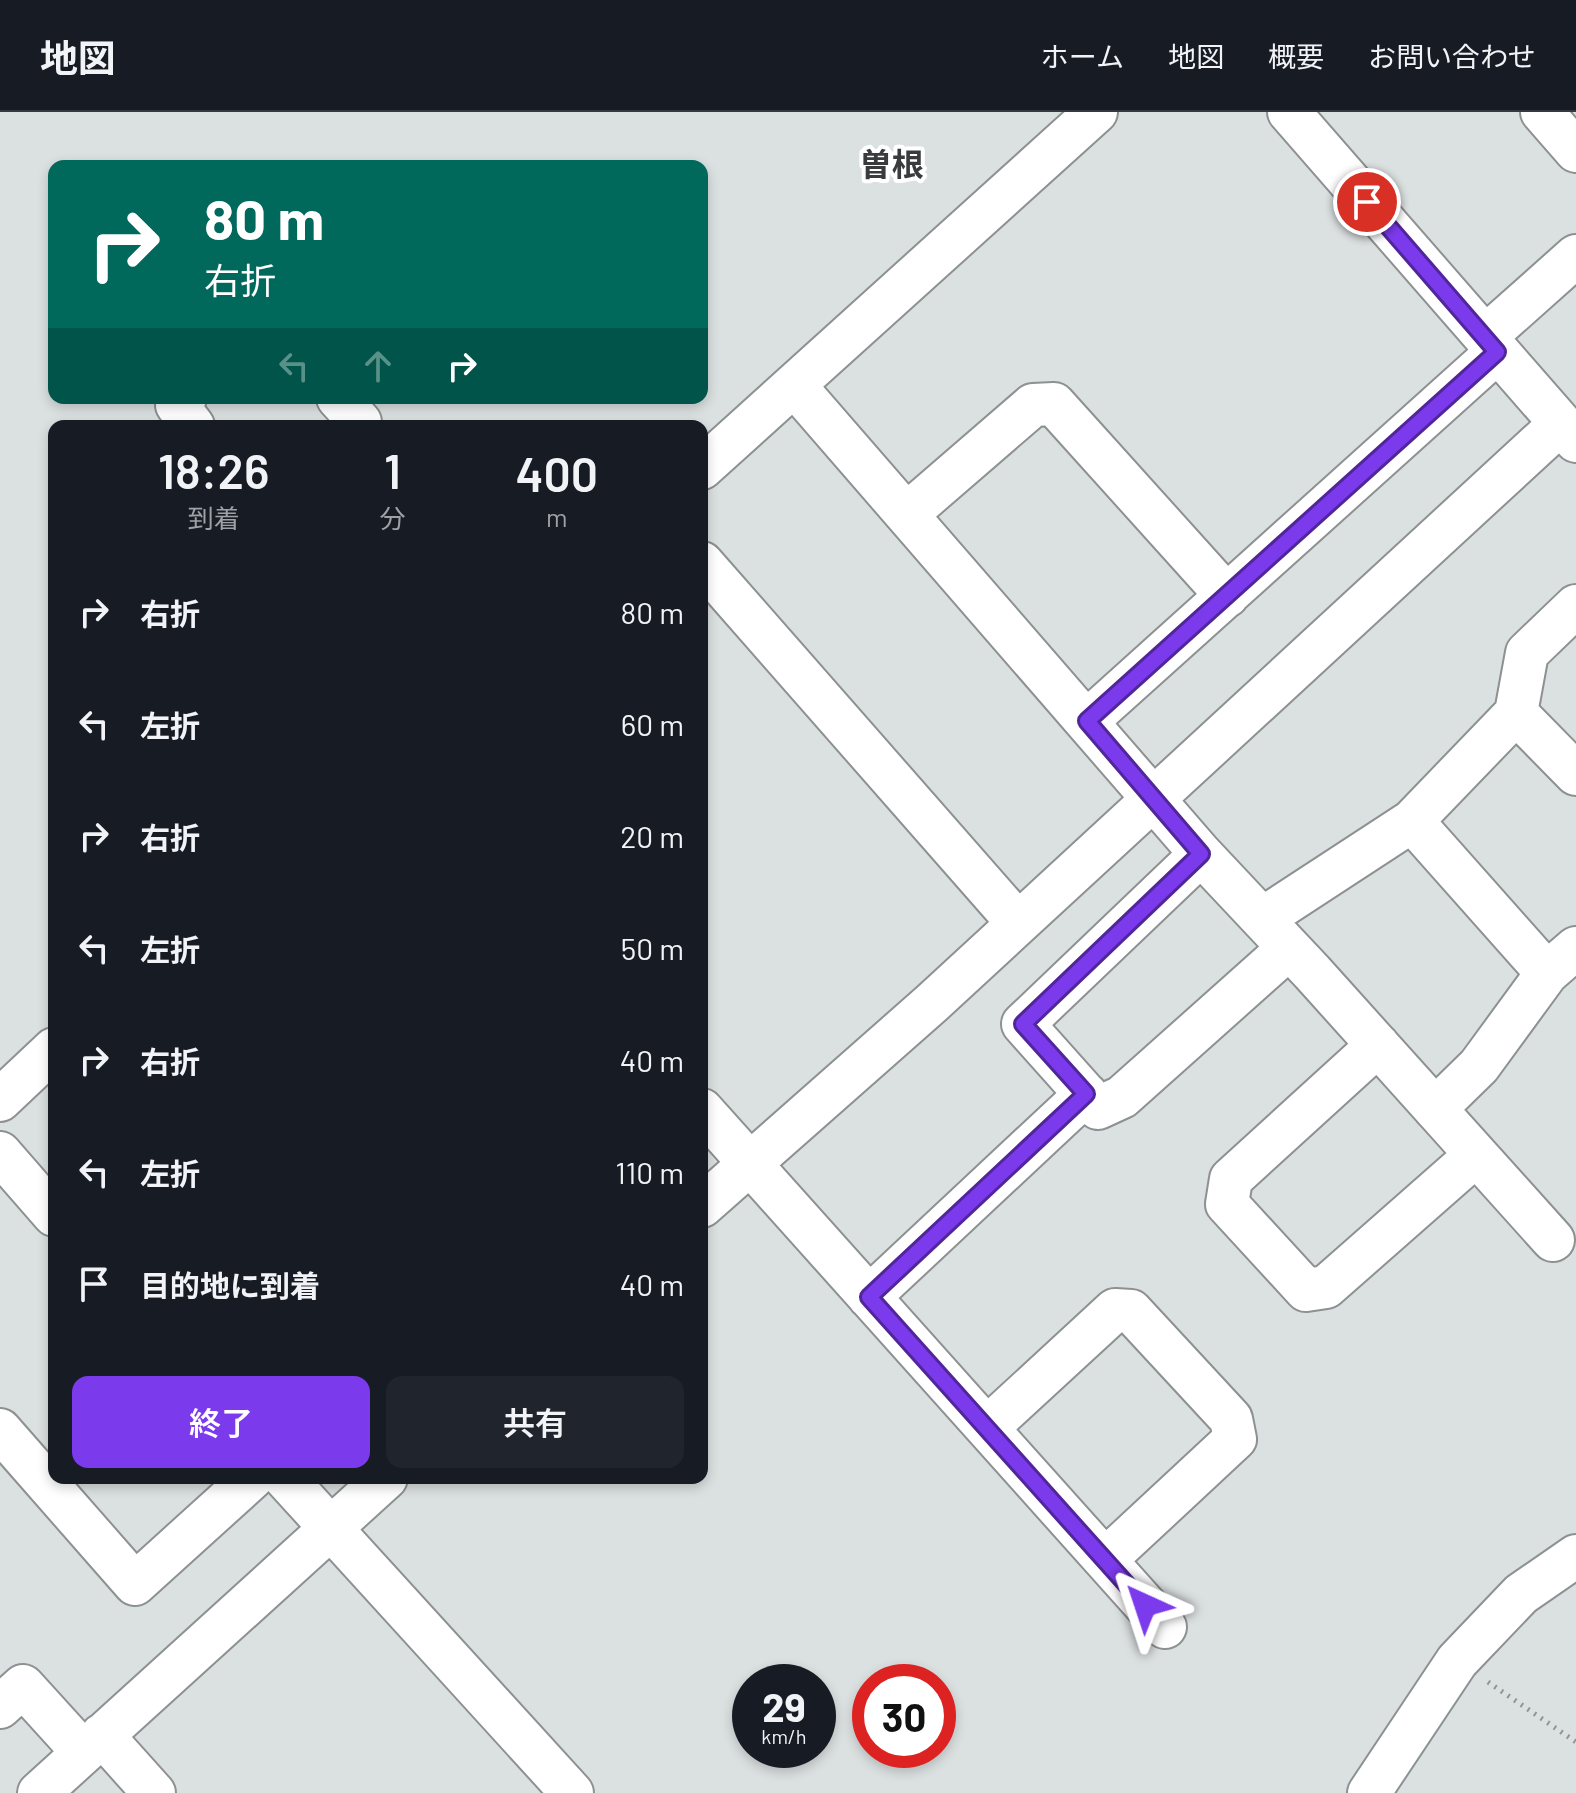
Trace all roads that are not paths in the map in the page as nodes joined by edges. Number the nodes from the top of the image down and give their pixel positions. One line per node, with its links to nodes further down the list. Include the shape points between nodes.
1 (1096, 112): 7 (street)
2 (1289, 112): 6 (street)
3 (1542, 112): 4 (street)
4 (1576, 151)
5 (1576, 256): 6 (street)
6 (1491, 344): 12 (street); 16 (street)
7 (794, 385): 13 (street); 14 (street)
8 (178, 404): 10 (street)
9 (344, 404): 11 (street)
10 (188, 420)
11 (358, 420)
12 (1568, 433): 21 (street)
13 (708, 463)
14 (907, 514): 16 (street, via 1033,405 1054,404); 19 (street)
15 (708, 570): 24 (street)
16 (1227, 596): 19 (street)
17 (1576, 606): 18 (street, via 1527,653)
18 (1516, 713): 20 (street); 22 (street)
19 (1087, 721): 21 (street)
20 (1576, 774)
21 (1153, 796): 23 (street); 24 (street)
22 (1412, 821): 25 (street); 26 (street)
23 (1201, 854): 25 (street); 29 (street, via 1023,1024)
24 (1018, 923): 35 (street)
25 (1276, 933): 27 (street); 29 (street, via 1122,1097 1098,1108)
26 (1562, 960): 31 (street, via 1479,1066)
27 (1378, 1045): 31 (street); 34 (street, via 1231,1179 1227,1204 1306,1290 1326,1287)
28 (48, 1055): 30 (street)
29 (1086, 1094): 39 (street)
30 (0, 1100)
31 (1435, 1109): 34 (street)
32 (708, 1117): 35 (street)
33 (0, 1153): 37 (street)
34 (1476, 1155): 38 (street)
35 (750, 1164): 36 (street); 39 (street)
36 (708, 1201)
37 (48, 1208)
38 (1553, 1240)
39 (869, 1297): 40 (street)
40 (987, 1428): 47 (street); 47 (street, via 1115,1310 1131,1311 1231,1419 1235,1439)
41 (0, 1430): 42 (street, via 135,1584)
42 (245, 1484)
43 (290, 1484): 45 (street)
44 (379, 1484): 45 (street)
45 (328, 1527): 50 (street); 53 (street)
46 (1576, 1556): 54 (street, via 1521,1594 1457,1661)
47 (1105, 1560): 48 (street)
48 (1165, 1627)
49 (0, 1707): 50 (street, via 23,1686)
50 (92, 1744): 51 (street); 52 (street)
51 (39, 1793)
52 (154, 1793)
53 (572, 1793)
54 (1369, 1793)

